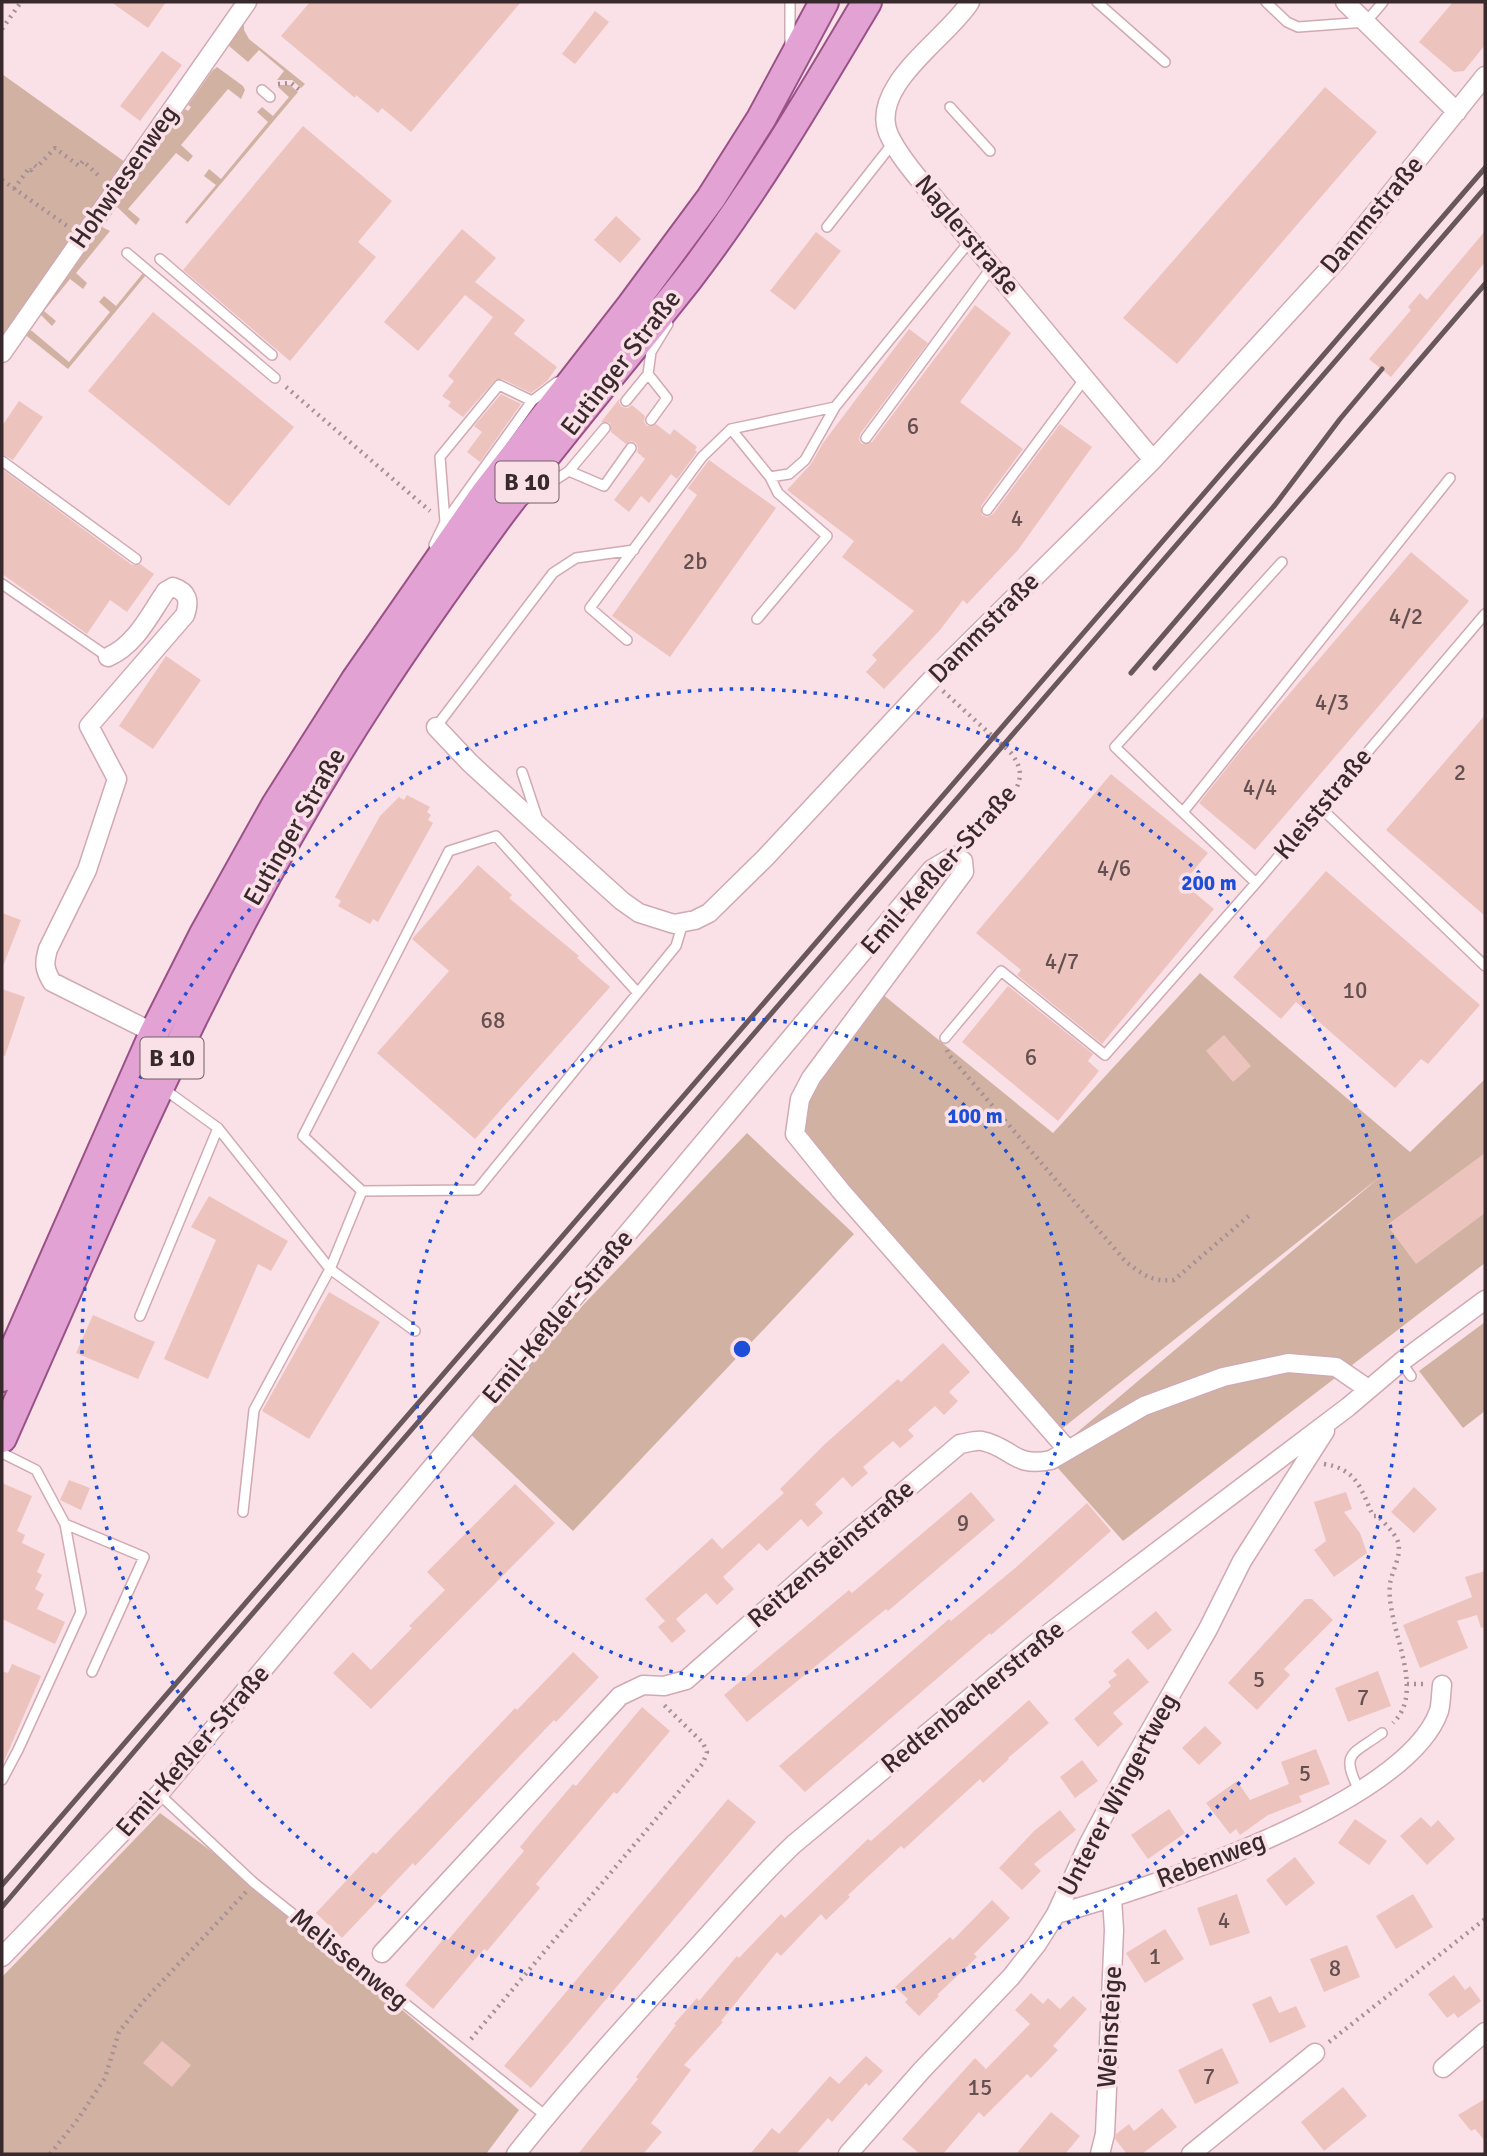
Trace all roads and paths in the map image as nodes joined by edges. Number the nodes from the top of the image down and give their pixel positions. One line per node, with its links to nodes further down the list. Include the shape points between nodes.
1 (21, 2): 12 (path)
2 (247, 2): 29 (street, Hohwiesenweg)
3 (790, 2): 14 (lane)
4 (824, 2): 14 (main road, Eutinger Straße / B 10)
5 (867, 2): 14 (main road, Eutinger Straße / B 10)
6 (970, 2): 20 (street, Naglerstraße, via 892,91 886,117)
7 (1097, 2): 13 (lane)
8 (1266, 2): 11 (lane, via 1297,27)
9 (1345, 2): 11 (street)
10 (1382, 2): 11 (lane)
11 (1366, 22): 19 (street)
12 (2, 29)
13 (1165, 62)
14 (804, 74): 26 (main road, Eutinger Straße / B 10); 33 (main road, Eutinger Straße / B 10, via 739,155)
15 (1485, 76): 19 (street, Dammstraße)
16 (262, 90): 17 (lane)
17 (270, 97)
18 (950, 107): 21 (lane)
19 (1457, 112): 50 (street, Dammstraße, via 1338,259)
20 (894, 143): 28 (lane); 30 (street, Naglerstraße)
21 (990, 151)
22 (2, 180): 24 (path)
23 (94, 186): 24 (path, via 101,176 83,160 79,166 55,148 37,167 29,168)
24 (14, 189): 27 (path)
25 (73, 215): 27 (path)
26 (731, 216): 35 (main road, Eutinger Straße / B 10); 39 (lane, via 725,242 651,352)
27 (66, 225): 29 (path)
28 (827, 227)
29 (82, 237): 36 (street, Hohwiesenweg)
30 (970, 241): 34 (street, Naglerstraße); 44 (lane)
31 (127, 253): 41 (lane)
32 (160, 259): 37 (lane)
33 (666, 259): 35 (main road, Eutinger Straße); 38 (main road, Eutinger Straße / B 10)
34 (992, 267): 40 (street, Naglerstraße); 48 (lane)
35 (690, 276): 57 (main road, Eutinger Straße / B 10)
36 (2, 353)
37 (272, 355)
38 (593, 356): 42 (lane); 63 (main road, Eutinger Straße / B 10, via 485,494)
39 (648, 374): 43 (lane); 45 (lane, via 667,398)
40 (1086, 377): 50 (street, Naglerstraße); 56 (lane)
41 (275, 378): 55 (path)
42 (532, 401): 58 (lane); 58 (lane, via 499,386 440,457)
43 (626, 401)
44 (835, 407): 47 (lane); 53 (lane, via 805,460 789,474)
45 (651, 420)
46 (605, 428): 52 (lane)
47 (732, 429): 53 (lane); 59 (lane, via 702,457)
48 (866, 438)
49 (631, 448): 52 (lane, via 604,485)
50 (1153, 460): 68 (street, Dammstraße)
51 (2, 461): 60 (lane)
52 (569, 471): 57 (lane)
53 (770, 477): 65 (lane, via 778,493 827,536)
54 (1450, 478): 72 (lane)
55 (419, 502)
56 (987, 510)
57 (499, 516): 81 (main road, Eutinger Straße / B 10, via 374,695 308,802 235,932)
58 (445, 522): 63 (lane)
59 (634, 550): 66 (lane, via 590,608); 69 (lane, via 576,558 553,573)
60 (136, 559)
61 (1282, 562): 72 (lane, via 1115,747)
62 (2, 584): 67 (lane)
63 (407, 606): 79 (main road, Eutinger Straße / B 10, via 276,805)
64 (1485, 614): 71 (lane, Kleiststraße)
65 (757, 619)
66 (626, 640)
67 (108, 657): 79 (street, via 135,637 166,591 173,587 187,595 185,615 89,726 117,779 87,870 44,962 52,982)
68 (931, 680): 74 (path, Emil-Keßler-Straße, via 1011,752 1020,772 1016,789); 76 (street, Dammstraße, via 724,901)
69 (436, 727): 73 (street)
70 (522, 772): 73 (lane)
71 (1320, 807): 75 (lane, Kleiststraße); 77 (lane)
72 (1183, 812): 75 (lane)
73 (541, 828): 76 (street, via 639,913 661,922)
74 (954, 856): 93 (street, via 963,861 964,872 811,1078 800,1099 795,1134); 104 (street, Emil-Keßler-Straße, via 932,869 239,1707)
75 (1256, 883): 80 (lane, Kleiststraße, via 1105,1055 1000,971)
76 (683, 923): 78 (lane, via 676,946)
77 (1485, 966)
78 (638, 992): 83 (lane, via 477,1190); 83 (lane, via 496,836 449,851 303,1136)
79 (154, 1033): 89 (main road, Eutinger Straße / B 10)
80 (945, 1038): 84 (path, via 949,1055 1126,1262 1142,1274 1157,1281 1174,1280)
81 (159, 1086): 82 (lane); 92 (main road, Eutinger Straße / B 10)
82 (218, 1128): 85 (lane); 87 (lane)
83 (362, 1191): 85 (lane)
84 (1251, 1214)
85 (330, 1269): 88 (lane); 96 (lane, via 254,1410)
86 (1485, 1300): 90 (street, Redtenbacherstraße, via 1406,1369)
87 (140, 1316)
88 (415, 1331)
89 (2, 1377)
90 (1368, 1389): 91 (street, Redtenbacherstraße); 93 (street, Reitzensteinstraße, via 1336,1367 1288,1363 1223,1377 1144,1406)
91 (1348, 1407): 95 (street, Unterer Wingertweg, via 1333,1421); 115 (street, Redtenbacherstraße, via 1036,1643 794,1844 722,1917)
92 (2, 1438)
93 (1067, 1449): 99 (street, Reitzensteinstraße, via 1036,1463 1013,1458 980,1440 960,1444 686,1680)
94 (2, 1453): 97 (lane, via 36,1470)
95 (1300, 1471): 101 (path, via 1326,1464 1343,1468 1359,1482 1373,1516 1378,1516 1398,1541 1391,1604 1406,1700 1402,1713); 107 (street, Unterer Wingertweg, via 1242,1561 1088,1845)
96 (243, 1512)
97 (65, 1524): 98 (lane, via 144,1557); 102 (lane, via 81,1612)
98 (92, 1672)
99 (643, 1685): 109 (street, Reitzensteinstraße, via 620,1696); 112 (path, via 703,1743 707,1752 704,1763)
100 (1443, 1685): 103 (street, Rebenweg, via 1439,1712 1423,1737 1399,1762)
101 (1382, 1732): 103 (lane, via 1348,1762)
102 (2, 1780)
103 (1359, 1790): 106 (street, Rebenweg, via 1314,1817 1226,1858)
104 (159, 1794): 105 (lane, Melissenweg); 110 (street, Emil-Keßler-Straße)
105 (254, 1883): 112 (lane, Melissenweg); 116 (path, via 119,2032 105,2078)
106 (1112, 1898): 107 (street, Rebenweg); 119 (street, Weinsteige, via 1105,2134)
107 (1056, 1914): 118 (street, Unterer Wingertweg, via 1011,1977)
108 (1485, 1919): 113 (path)
109 (382, 1953)
110 (2, 1957)
111 (1485, 2032): 114 (street)
112 (464, 2048): 115 (lane, Melissenweg)
113 (1315, 2053): 120 (street)
114 (1443, 2068)
115 (546, 2116): 117 (street, Redtenbacherstraße)
116 (50, 2154)
117 (516, 2154)
118 (848, 2154)
119 (1100, 2154)
120 (1191, 2154)

